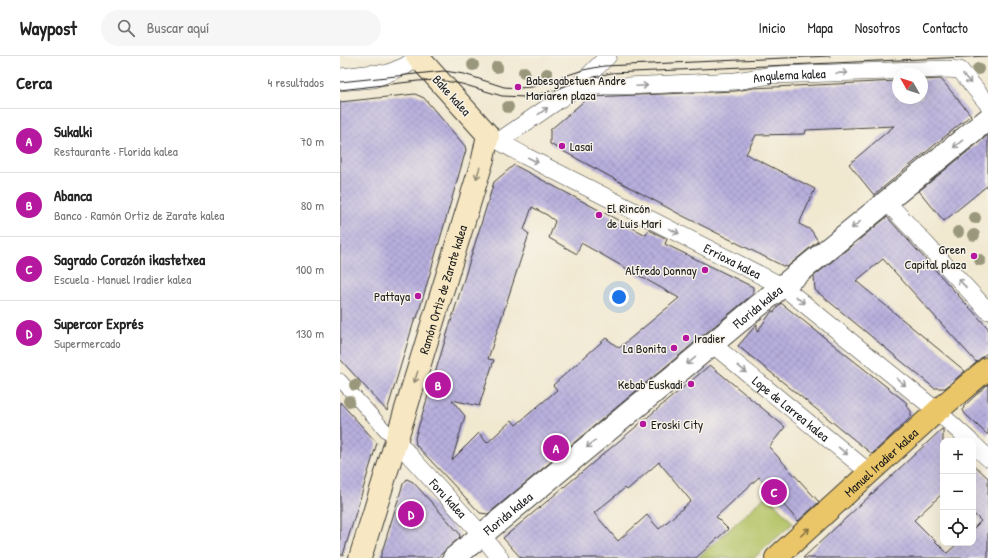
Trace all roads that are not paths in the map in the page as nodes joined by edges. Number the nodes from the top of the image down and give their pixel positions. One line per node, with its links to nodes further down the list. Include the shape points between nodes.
1 (608, 56): 6 (street)
2 (418, 57): 3 (street); 9 (main road, Bake kalea)
3 (393, 71): 4 (lane, via 374,69); 5 (street, via 374,79)
4 (340, 73)
5 (340, 82)
6 (576, 88): 7 (street, Angulema kalea, one-way to 7, via 736,81 772,75 947,69 960,70); 9 (street, one-way to 6)
7 (988, 104)
8 (988, 119): 10 (street, Florida kalea, one-way to 10)
9 (493, 138): 11 (street, Errioxa kalea, one-way to 11); 17 (main road, Ramón Ortiz de Zarate kalea, one-way to 17, via 478,174 409,400)
10 (886, 201): 11 (street, Florida kalea, one-way to 11); 12 (street, one-way to 10)
11 (782, 286): 13 (street, Florida kalea); 16 (street, Errioxa kalea, one-way to 16)
12 (988, 311)
13 (712, 344): 21 (street, Lope de Larrea kalea, one-way to 21); 22 (street, Florida kalea, one-way to 22)
14 (988, 368): 16 (main road, Manuel Iradier kalea)
15 (340, 380): 17 (street, Foru kalea)
16 (936, 412): 18 (street, Errioxa kalea); 21 (main road, Manuel Iradier kalea)
17 (391, 436): 22 (street, Foru kalea); 23 (main road, Ramón Ortiz de Zarate kalea)
18 (966, 438)
19 (976, 447): 20 (street)
20 (988, 458)
21 (870, 473): 26 (main road, Manuel Iradier kalea, one-way to 21)
22 (481, 534): 24 (street, Florida kalea); 25 (street, Foru kalea)
23 (360, 558)
24 (454, 558)
25 (500, 558)
26 (776, 558)

